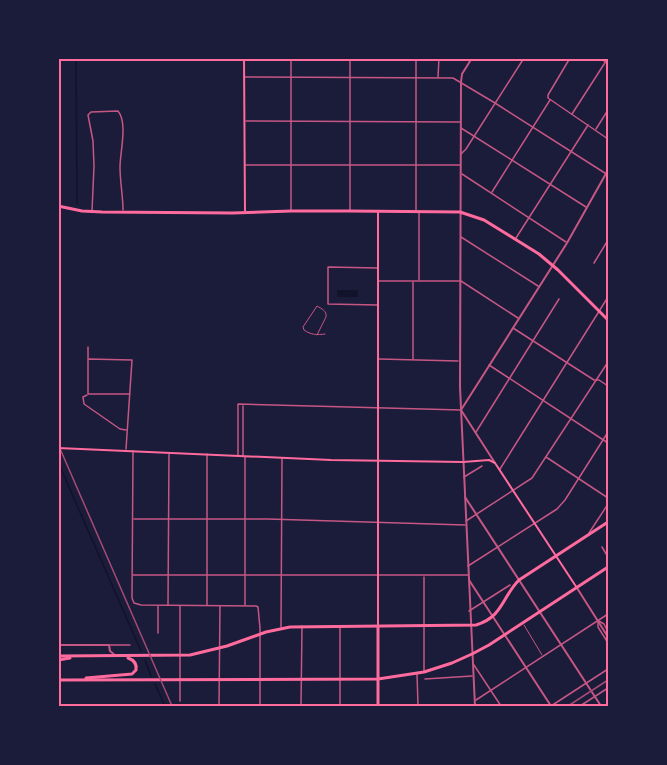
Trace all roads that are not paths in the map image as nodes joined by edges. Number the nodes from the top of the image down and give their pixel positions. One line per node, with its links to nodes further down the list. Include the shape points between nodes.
1 (244, 58): 12 (main road)
2 (291, 58): 13 (street)
3 (350, 58): 14 (street)
4 (416, 58): 15 (street)
5 (439, 58): 16 (street)
6 (472, 58): 17 (street)
7 (524, 58): 19 (street)
8 (570, 58): 18 (street, via 549,93)
9 (600, 58): 11 (street)
10 (608, 58): 11 (street)
11 (607, 63): 21 (street)
12 (244, 77): 13 (street); 22 (main road)
13 (291, 77): 14 (street); 23 (street)
14 (350, 77): 15 (street); 24 (street)
15 (416, 77): 16 (street); 25 (street)
16 (438, 77): 17 (street)
17 (461, 82): 19 (street); 26 (street)
18 (550, 100): 21 (street); 28 (street)
19 (495, 103): 28 (street); 31 (street)
20 (609, 110): 30 (street)
21 (572, 115): 27 (street)
22 (244, 121): 23 (street); 36 (main road)
23 (291, 121): 24 (street); 37 (street)
24 (350, 121): 25 (street); 38 (street)
25 (416, 121): 26 (street); 39 (street)
26 (461, 122): 29 (street)
27 (588, 125): 30 (street); 33 (street)
28 (533, 127): 33 (street); 35 (street)
29 (461, 128): 31 (street); 34 (street)
30 (596, 130): 32 (street)
31 (474, 136): 34 (street); 35 (street)
32 (609, 139)
33 (571, 152): 42 (street); 43 (street)
34 (461, 154): 40 (street)
35 (512, 160): 43 (street); 44 (street)
36 (244, 165): 37 (street); 54 (main road)
37 (291, 165): 38 (street); 47 (street)
38 (350, 165): 39 (street); 48 (street)
39 (416, 165): 40 (street); 50 (street)
40 (461, 165): 41 (street)
41 (461, 173): 44 (street); 53 (street)
42 (608, 173): 46 (street)
43 (550, 184): 46 (street); 55 (street)
44 (491, 192): 55 (street)
45 (58, 206): 51 (main road)
46 (587, 208): 59 (street)
47 (291, 211): 48 (main road); 54 (main road)
48 (350, 211): 49 (main road)
49 (378, 211): 50 (main road); 62 (main road)
50 (417, 211): 53 (main road); 65 (street)
51 (92, 212): 52 (main road); 52 (street, via 94,158 88,115 91,112 121,114)
52 (123, 212): 54 (main road)
53 (460, 212): 56 (street); 57 (main road, via 484,220)
54 (245, 213)
55 (529, 218): 57 (street); 59 (street)
56 (460, 237): 66 (street); 67 (street)
57 (515, 239): 61 (main road)
58 (609, 240): 60 (street)
59 (567, 243): 61 (street)
60 (594, 262)
61 (552, 265): 67 (street); 71 (main road)
62 (378, 268): 63 (main road); 70 (street, via 328,267 328,304)
63 (378, 281): 64 (street); 70 (main road)
64 (413, 281): 65 (street); 81 (street)
65 (418, 281): 66 (street)
66 (460, 281): 72 (street); 82 (street)
67 (539, 286): 72 (street)
68 (609, 297): 71 (street)
69 (559, 299): 77 (street)
70 (378, 305): 80 (main road)
71 (600, 311): 73 (main road); 84 (street)
72 (519, 318): 74 (street)
73 (609, 320)
74 (513, 328): 77 (street); 85 (street)
75 (317, 334): 75 (lane, via 306,332 303,327 317,306 327,314); 76 (lane)
76 (325, 334)
77 (534, 340): 84 (street); 86 (street)
78 (88, 347): 79 (street)
79 (88, 359): 89 (street); 90 (street, via 132,360)
80 (378, 359): 81 (street); 93 (main road)
81 (413, 359): 82 (street)
82 (459, 361): 94 (street)
83 (609, 362): 87 (street)
84 (567, 363): 87 (street); 91 (street)
85 (489, 365): 86 (street); 94 (street)
86 (509, 378): 91 (street); 98 (street)
87 (596, 380): 88 (street); 95 (street)
88 (609, 386)
89 (88, 394): 90 (street); 96 (street, via 84,404 120,429)
90 (130, 394): 96 (street)
91 (542, 401): 95 (street); 114 (street)
92 (243, 404): 93 (street); 106 (street, via 238,404); 107 (street)
93 (378, 408): 94 (street); 110 (main road)
94 (461, 410): 98 (street); 111 (street)
95 (571, 419): 99 (street); 109 (street)
96 (128, 430): 102 (street)
97 (609, 432): 99 (street)
98 (476, 433): 112 (street)
99 (604, 440): 100 (street); 116 (street)
100 (609, 443)
101 (58, 448): 102 (main road)
102 (126, 450): 103 (main road)
103 (133, 451): 104 (main road); 122 (street)
104 (169, 452): 105 (main road); 123 (street)
105 (207, 454): 106 (main road); 124 (street)
106 (238, 456): 107 (main road)
107 (244, 456): 108 (main road); 125 (street)
108 (282, 457): 110 (main road); 126 (street)
109 (546, 457): 116 (street); 117 (street, via 532,478)
110 (378, 460): 111 (main road); 127 (main road)
111 (463, 462): 112 (main road); 115 (street)
112 (495, 463): 114 (main road)
113 (482, 466): 115 (street)
114 (499, 469): 117 (main road)
115 (463, 477): 118 (street)
116 (579, 478): 119 (street); 130 (street, via 557,509)
117 (513, 491): 121 (street); 130 (main road)
118 (464, 496): 121 (street); 129 (street)
119 (609, 498)
120 (609, 504): 131 (street)
121 (476, 514): 129 (street); 132 (street)
122 (132, 519): 123 (street); 138 (street)
123 (169, 519): 124 (street); 139 (street)
124 (207, 519): 125 (street); 140 (street)
125 (245, 519): 126 (street); 141 (street)
126 (282, 519): 127 (street); 142 (street)
127 (378, 522): 129 (street); 143 (main road)
128 (609, 522): 131 (main road)
129 (466, 523): 136 (street)
130 (534, 524): 132 (street); 134 (main road)
131 (589, 534): 134 (main road)
132 (497, 547): 136 (street); 146 (street)
133 (602, 547): 135 (street)
134 (555, 556): 146 (main road); 148 (main road)
135 (609, 557)
136 (467, 567): 145 (street)
137 (609, 567): 148 (main road)
138 (132, 575): 139 (street); 150 (street, via 134,604)
139 (169, 575): 140 (street); 151 (street)
140 (207, 575): 141 (street); 153 (street)
141 (245, 575): 142 (street); 155 (street)
142 (281, 575): 143 (street); 167 (street)
143 (378, 575): 144 (street); 164 (main road)
144 (424, 575): 145 (street); 165 (street)
145 (468, 576): 149 (street); 156 (street)
146 (519, 580): 157 (street); 159 (main road)
147 (510, 585): 149 (street)
148 (577, 588): 157 (main road); 160 (street)
149 (484, 602): 156 (street); 159 (street)
150 (158, 606): 151 (street); 169 (street)
151 (168, 606): 152 (street)
152 (180, 606): 153 (street); 181 (street)
153 (207, 606): 154 (street)
154 (220, 606): 155 (street); 178 (street)
155 (245, 606): 170 (street, via 258,608)
156 (469, 612): 166 (street)
157 (540, 612): 161 (main road); 177 (street)
158 (609, 614): 160 (street)
159 (493, 617): 166 (main road); 171 (street)
160 (598, 621): 168 (street); 172 (street); 173 (street); 177 (street)
161 (522, 623): 171 (main road); 182 (lane)
162 (302, 626): 163 (main road); 167 (main road); 192 (street)
163 (340, 626): 164 (main road); 198 (street)
164 (378, 626): 165 (main road); 193 (main road)
165 (424, 626): 166 (main road); 187 (street)
166 (470, 626): 179 (street)
167 (280, 628): 170 (main road)
168 (609, 632)
169 (158, 633)
170 (260, 634): 178 (main road); 191 (street)
171 (504, 635): 179 (main road); 185 (street)
172 (609, 637)
173 (609, 643)
174 (58, 645): 175 (street)
175 (109, 645): 176 (street); 180 (street)
176 (130, 645)
177 (561, 645): 182 (street); 199 (street)
178 (220, 648): 181 (main road); 190 (street)
179 (472, 654): 184 (street); 187 (main road)
180 (116, 656): 181 (main road); 183 (main road); 196 (main road, via 134,661 135,672)
181 (180, 656): 197 (street)
182 (543, 656): 185 (street)
183 (58, 658)
184 (472, 663): 189 (street); 201 (street)
185 (526, 668): 201 (street); 213 (street)
186 (609, 669): 199 (street)
187 (424, 672): 188 (main road)
188 (417, 674): 193 (main road); 210 (street)
189 (473, 676): 194 (street); 204 (street)
190 (219, 679): 191 (main road); 197 (main road); 205 (street)
191 (260, 679): 192 (main road); 206 (street)
192 (302, 679): 198 (main road); 207 (street)
193 (378, 679): 198 (main road); 209 (main road)
194 (425, 679)
195 (58, 680): 196 (main road)
196 (76, 680): 197 (main road)
197 (179, 680): 203 (street)
198 (340, 680): 208 (street)
199 (586, 683): 202 (street); 213 (street)
200 (609, 688): 202 (street)
201 (490, 690): 204 (street); 212 (street)
202 (595, 697): 214 (street); 215 (street)
203 (180, 701)
204 (474, 701): 211 (street)
205 (219, 706)
206 (260, 706)
207 (302, 706)
208 (340, 706)
209 (378, 706)
210 (418, 706)
211 (475, 706)
212 (501, 706)
213 (551, 706)
214 (580, 706)
215 (601, 706)

